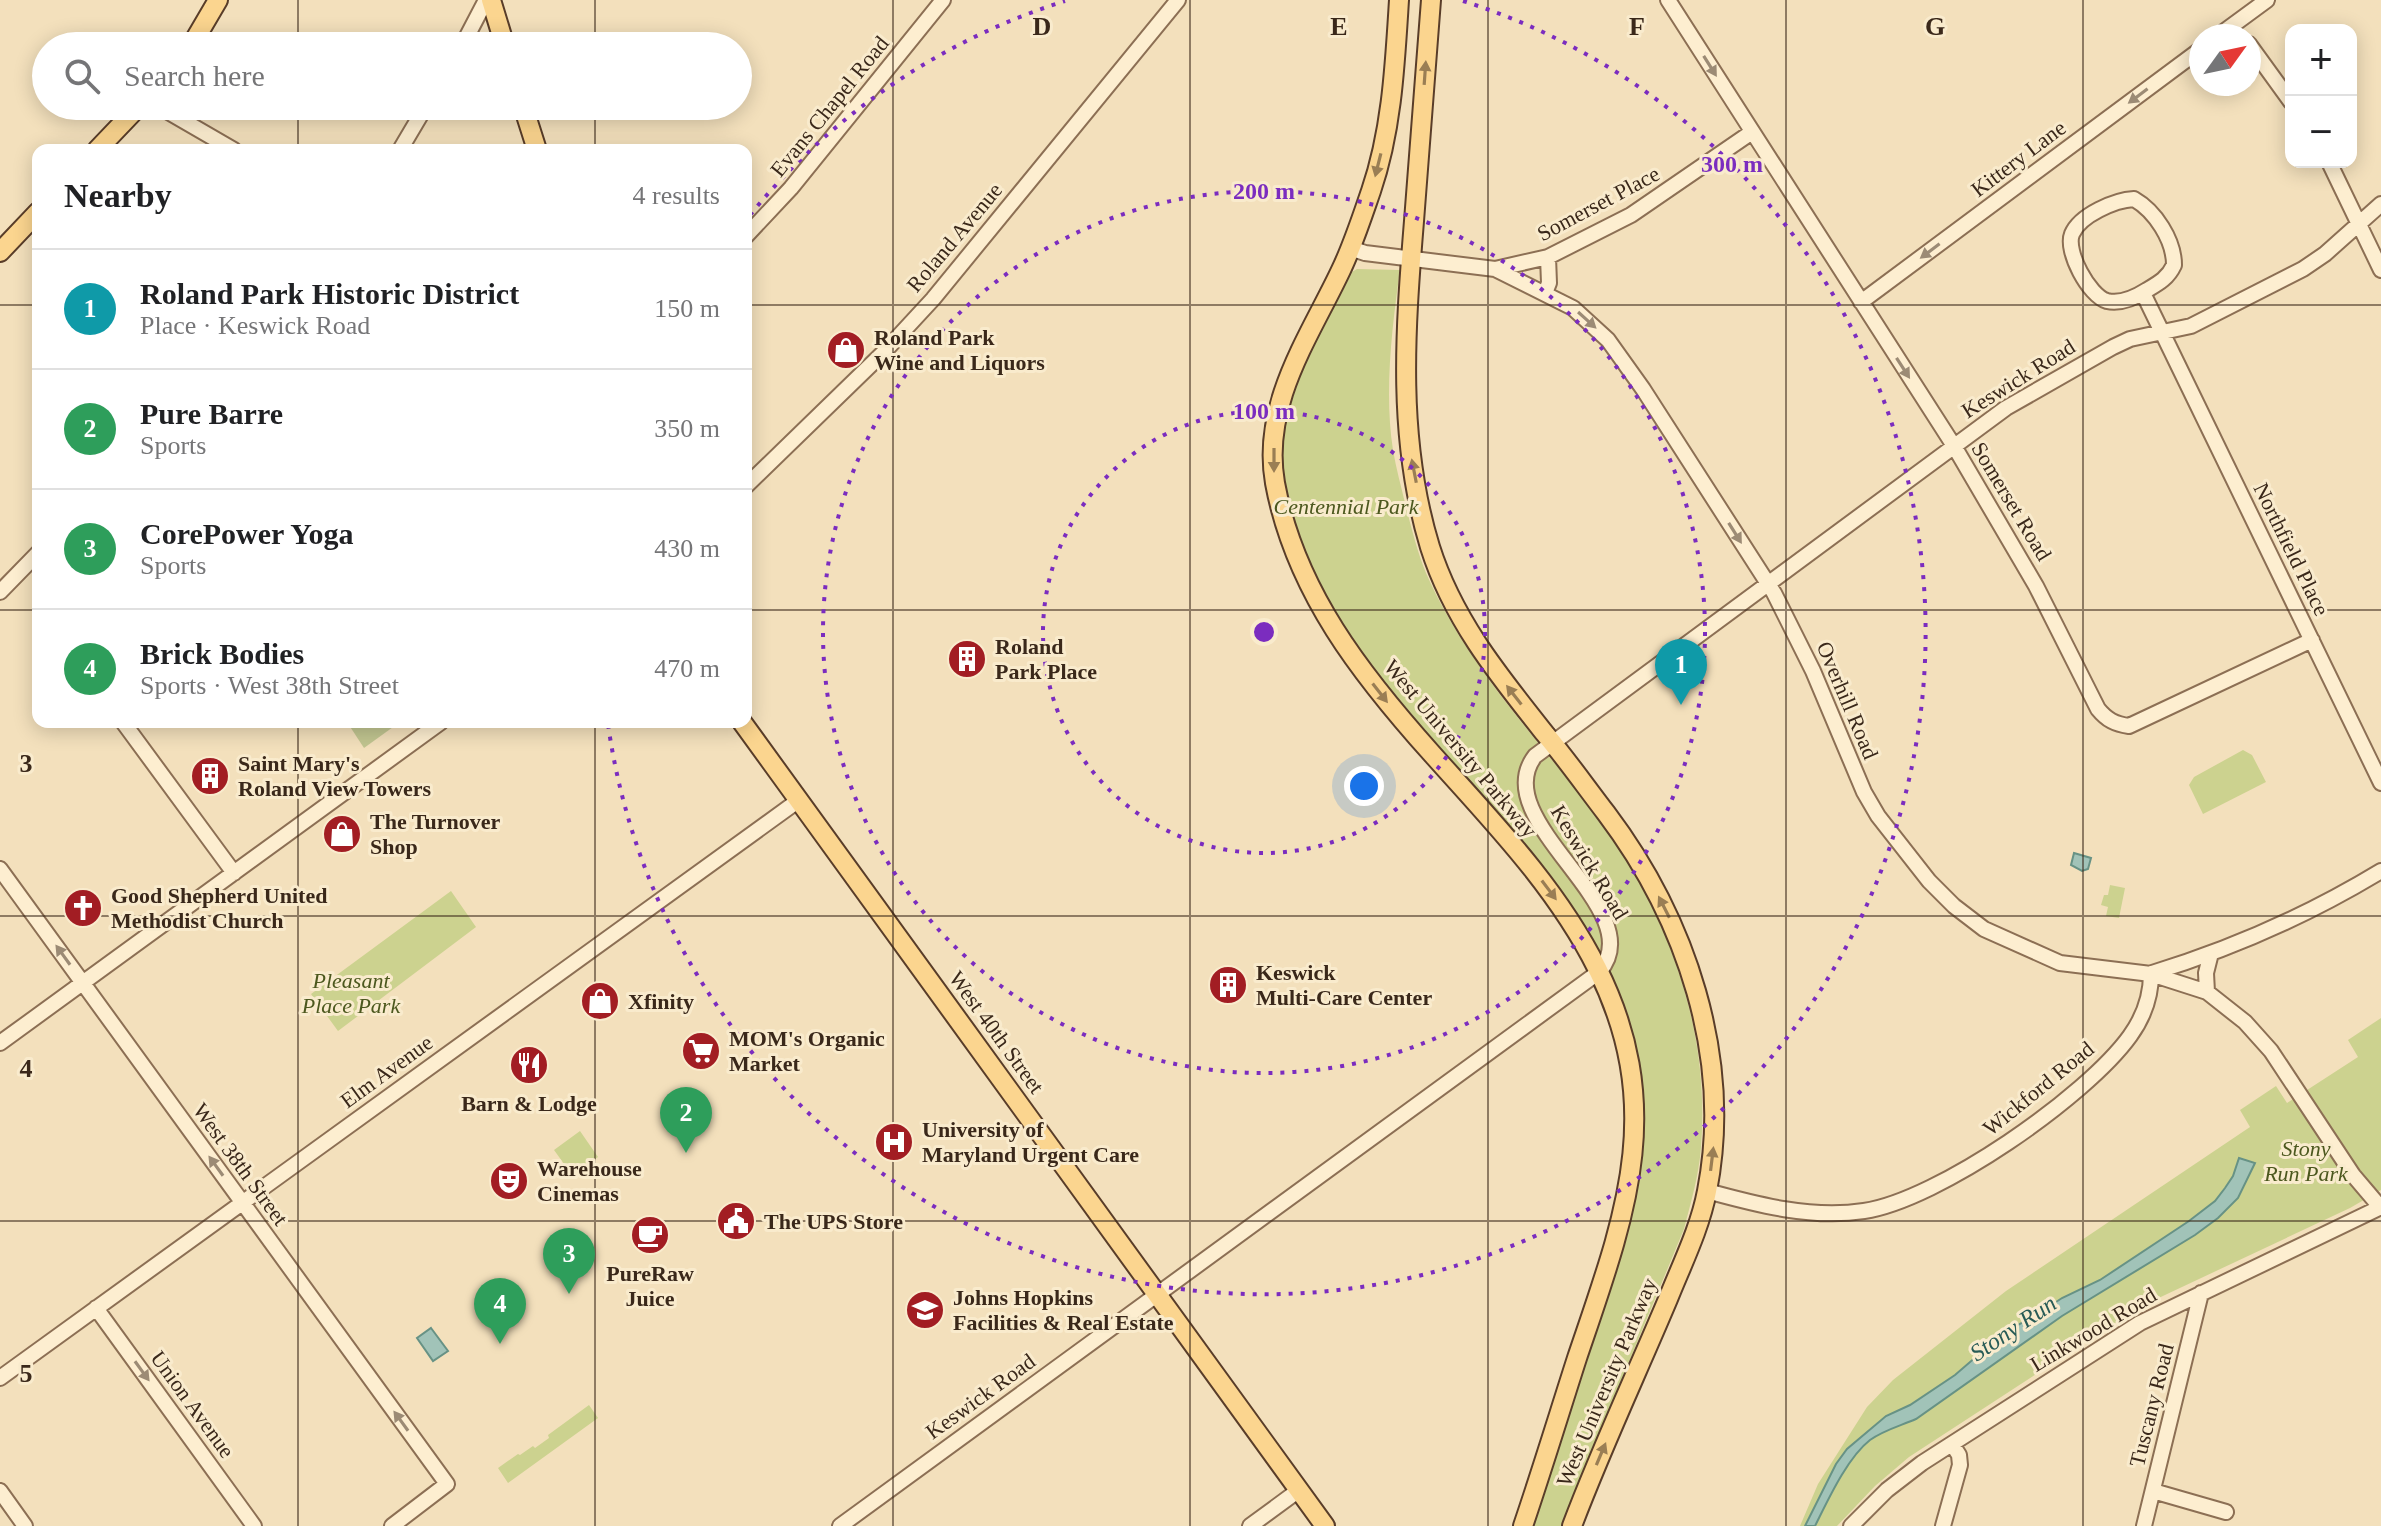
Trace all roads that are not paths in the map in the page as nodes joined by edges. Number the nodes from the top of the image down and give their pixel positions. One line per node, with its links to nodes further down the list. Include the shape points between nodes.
1 (489, 0): 11 (street); 12 (main road)
2 (943, 0): 29 (street, Evans Chapel Road)
3 (1178, 0): 41 (street, Roland Avenue, via 933,299)
4 (1399, 0): 30 (main road, West University Parkway, one-way to 30, via 1387,123 1372,188)
5 (1431, 0): 33 (main road, West University Parkway, one-way to 5)
6 (1668, 0): 20 (street, Somerset Road, one-way to 20)
7 (2267, 0): 9 (street)
8 (212, 2): 10 (main road)
9 (2244, 24)
10 (198, 32)
11 (470, 32)
12 (500, 32)
13 (2189, 58): 38 (street, Kittery Lane, one-way to 38)
14 (2261, 61): 15 (street)
15 (2287, 96)
16 (126, 120): 21 (main road)
17 (182, 120): 22 (street)
18 (418, 120): 23 (street)
19 (527, 120): 24 (main road)
20 (1752, 132): 32 (street, Somerset Place, via 1631,215); 38 (street, Somerset Road)
21 (103, 144)
22 (224, 144)
23 (404, 144)
24 (535, 144)
25 (2332, 168): 28 (street)
26 (2381, 204): 28 (street, Keswick Road)
27 (32, 218): 31 (main road)
28 (2360, 224): 35 (street); 39 (street, Keswick Road, via 2303,269 2191,326)
29 (752, 230)
30 (1350, 248): 33 (street, Overhill Road); 56 (main road, West University Parkway, one-way to 56, via 1282,394 1274,478 1292,547 1318,604 1360,666 1532,869)
31 (0, 252)
32 (1548, 257): 34 (street, Somerset Place); 36 (street)
33 (1411, 259): 34 (street, Overhill Road); 49 (main road, West University Parkway, one-way to 33, via 1471,636 1430,547 1406,411)
34 (1495, 269): 36 (street, Overhill Road)
35 (2381, 270)
36 (1545, 293): 43 (street, Overhill Road, one-way to 43, via 1573,308 1608,340)
37 (2143, 293): 37 (street, via 2127,300 2102,299 2083,278 2073,254 2070,239 2081,222 2122,200 2134,199 2151,210 2174,257 2170,274); 39 (street, Northfield Place)
38 (1861, 302): 40 (street, Somerset Road, one-way to 40)
39 (2162, 333): 40 (street, Keswick Road, via 2130,339 2067,372); 45 (street, Northfield Place)
40 (1954, 446): 43 (street, Keswick Road); 45 (street, Somerset Road, via 2036,586 2098,709 2115,724 2144,720)
41 (752, 480)
42 (32, 559): 44 (street)
43 (1768, 584): 49 (street, Keswick Road); 57 (street, Overhill Road, via 1813,671 1864,792 1896,841 1940,892 1984,929 2060,963)
44 (0, 592)
45 (2312, 640): 50 (street, Northfield Place)
46 (127, 728): 54 (street)
47 (433, 728): 54 (street)
48 (746, 728): 51 (main road, West 40th Street)
49 (1553, 743): 56 (street, Keswick Road, via 1528,765 1525,788 1536,817 1609,933 1611,950); 61 (main road, West University Parkway, one-way to 49, via 1713,1078 1702,1013 1681,942 1633,852)
50 (2381, 783)
51 (799, 800): 62 (street, Elm Avenue); 65 (main road, West 40th Street)
52 (0, 869): 58 (street, West 38th Street, one-way to 52)
53 (2381, 871): 55 (street, via 2338,897)
54 (234, 873): 58 (street)
55 (2211, 953): 57 (street); 59 (street)
56 (1599, 972): 65 (street, Keswick Road); 79 (main road, West University Parkway, via 1620,1022 1632,1077 1633,1162 1608,1265)
57 (2151, 974): 59 (street, Overhill Road); 61 (street, Wickford Road, via 2151,988 2132,1034 2105,1064 1996,1150 1933,1186 1887,1206 1826,1213 1797,1212)
58 (83, 983): 60 (street); 62 (street, West 38th Street, one-way to 58)
59 (2207, 992): 63 (street, Overhill Road, via 2258,1035 2353,1175)
60 (0, 1043)
61 (1707, 1191): 80 (main road, West University Parkway, one-way to 61, via 1684,1260)
62 (242, 1202): 66 (street, Elm Avenue); 75 (street, West 38th Street, one-way to 62, via 447,1484)
63 (2381, 1207): 64 (street, Linkwood Road)
64 (2201, 1293): 68 (street, Linkwood Road, via 2127,1331); 71 (street, Tuscany Road)
65 (1158, 1295): 69 (main road, West 40th Street); 76 (street, Keswick Road)
66 (96, 1308): 67 (street, Elm Avenue); 74 (street, Union Avenue, one-way to 74)
67 (0, 1378)
68 (1952, 1444): 81 (street, Linkwood Road, via 1903,1477); 82 (street, via 1960,1465)
69 (1299, 1490): 77 (street); 78 (main road, West 40th Street)
70 (0, 1491): 73 (street)
71 (2153, 1491): 72 (street); 83 (street, Tuscany Road)
72 (2226, 1512)
73 (25, 1526)
74 (254, 1526)
75 (392, 1526)
76 (840, 1526)
77 (1250, 1526)
78 (1325, 1526)
79 (1523, 1526)
80 (1572, 1526)
81 (1851, 1526)
82 (1943, 1526)
83 (2144, 1526)

